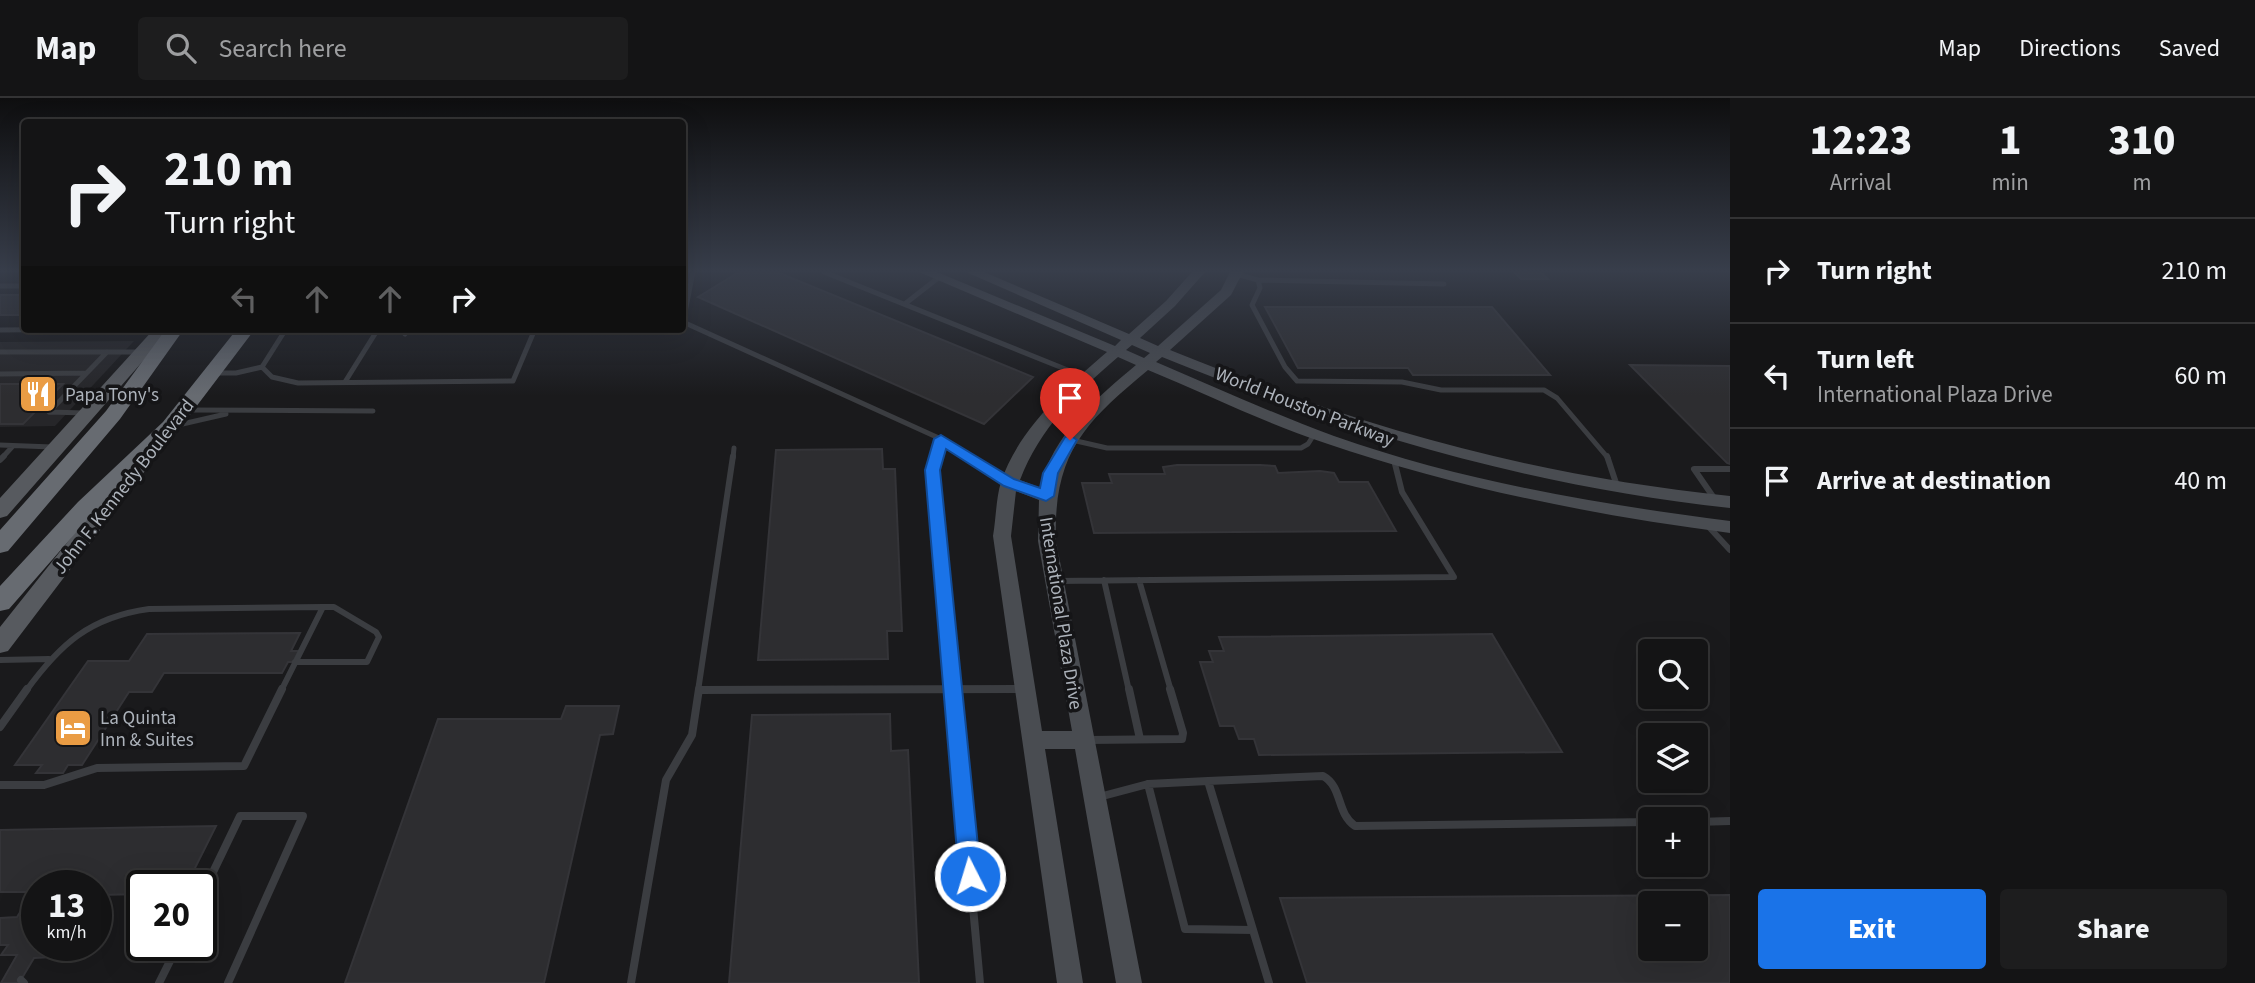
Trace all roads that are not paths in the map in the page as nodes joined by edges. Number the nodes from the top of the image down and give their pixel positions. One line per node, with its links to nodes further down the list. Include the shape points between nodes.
1 (931, 313): 27 (lane)
2 (1027, 313): 21 (street, World Houston Parkway)
3 (1071, 313): 16 (street, World Houston Parkway)
4 (1161, 313): 16 (street)
5 (1203, 313): 17 (street, International Plaza Drive)
6 (1256, 313): 45 (lane, via 1284,367 1297,381 1402,382 1441,390 1544,390 1557,398 1609,458)
7 (686, 323): 34 (lane)
8 (0, 330): 9 (lane)
9 (21, 330)
10 (160, 333): 20 (main road)
11 (172, 333): 52 (highway, via 114,415)
12 (243, 333): 25 (highway, John F. Kennedy Boulevard)
13 (283, 333): 23 (lane)
14 (376, 333): 28 (lane)
15 (533, 333): 28 (lane, via 513,381)
16 (1130, 338): 17 (street, World Houston Parkway); 21 (street)
17 (1161, 351): 22 (street, International Plaza Drive); 36 (street, World Houston Parkway, via 1282,399)
18 (0, 352): 19 (lane)
19 (107, 352): 20 (lane); 24 (lane)
20 (143, 352): 31 (main road)
21 (1114, 352): 22 (street, World Houston Parkway); 27 (street)
22 (1144, 364): 33 (street, World Houston Parkway); 35 (street, International Plaza Drive, via 1097,405)
23 (262, 367): 25 (lane); 28 (lane, via 284,382)
24 (86, 373): 26 (lane); 31 (lane, via 49,412)
25 (211, 373): 32 (highway, John F. Kennedy Boulevard)
26 (0, 374)
27 (1086, 377): 44 (street, via 1031,438)
28 (345, 382)
29 (373, 411): 30 (lane)
30 (234, 412): 32 (lane); 32 (lane)
31 (88, 414): 39 (main road)
32 (176, 418): 57 (highway, via 86,507); 59 (main road, John F. Kennedy Boulevard)
33 (1315, 433): 35 (lane, via 1301,448 1107,449); 42 (street, World Houston Parkway)
34 (941, 439): 44 (lane); 63 (lane, via 933,470)
35 (1070, 440): 46 (street, International Plaza Drive, via 1051,473)
36 (1405, 440): 42 (street); 45 (street, World Houston Parkway, via 1477,460)
37 (0, 445): 38 (lane)
38 (12, 447): 39 (lane); 41 (lane)
39 (58, 447): 48 (main road)
40 (734, 448): 65 (lane)
41 (0, 460)
42 (1394, 460): 50 (street, World Houston Parkway, via 1609,511); 55 (lane, via 1402,492 1454,577)
43 (1730, 469): 47 (lane, via 1694,469)
44 (1009, 482): 46 (street); 64 (street, via 1002,508 1002,536)
45 (1617, 486): 47 (street, World Houston Parkway)
46 (1046, 496): 56 (street, International Plaza Drive, via 1044,521)
47 (1723, 502): 49 (street)
48 (0, 511)
49 (1730, 519)
50 (1706, 524): 51 (street, World Houston Parkway); 53 (lane)
51 (1730, 527)
52 (0, 545)
53 (1730, 550)
54 (1104, 580): 55 (lane); 56 (lane); 67 (lane)
55 (1139, 580): 67 (lane, via 1183,733 1177,740)
56 (1054, 581): 69 (street, International Plaza Drive)
57 (0, 602)
58 (323, 607): 60 (lane, via 149,608 121,613 76,635); 62 (lane); 62 (lane, via 334,607 380,637 367,662)
59 (0, 644)
60 (49, 659): 61 (lane); 66 (lane)
61 (0, 660)
62 (295, 662): 72 (lane, via 244,766 97,768 44,785)
63 (953, 689): 64 (lane); 65 (lane); 83 (lane)
64 (1026, 689): 68 (street)
65 (699, 690): 82 (lane, via 692,735 666,780)
66 (0, 727)
67 (1140, 739): 69 (lane)
68 (1033, 740): 69 (street); 84 (street)
69 (1083, 740): 73 (street, International Plaza Drive)
70 (1208, 781): 71 (lane); 75 (lane, via 1323,776 1335,784 1346,820 1355,826); 78 (lane)
71 (1148, 784): 73 (lane); 78 (lane, via 1185,929)
72 (0, 785)
73 (1094, 798): 85 (street, International Plaza Drive)
74 (1730, 821): 76 (lane)
75 (1638, 822)
76 (1708, 822)
77 (214, 870): 81 (lane, via 240,816 303,816)
78 (1253, 930): 86 (lane)
79 (170, 961): 80 (lane)
80 (159, 983)
81 (228, 983)
82 (632, 983)
83 (980, 983)
84 (1070, 983)
85 (1129, 983)
86 (1269, 983)

